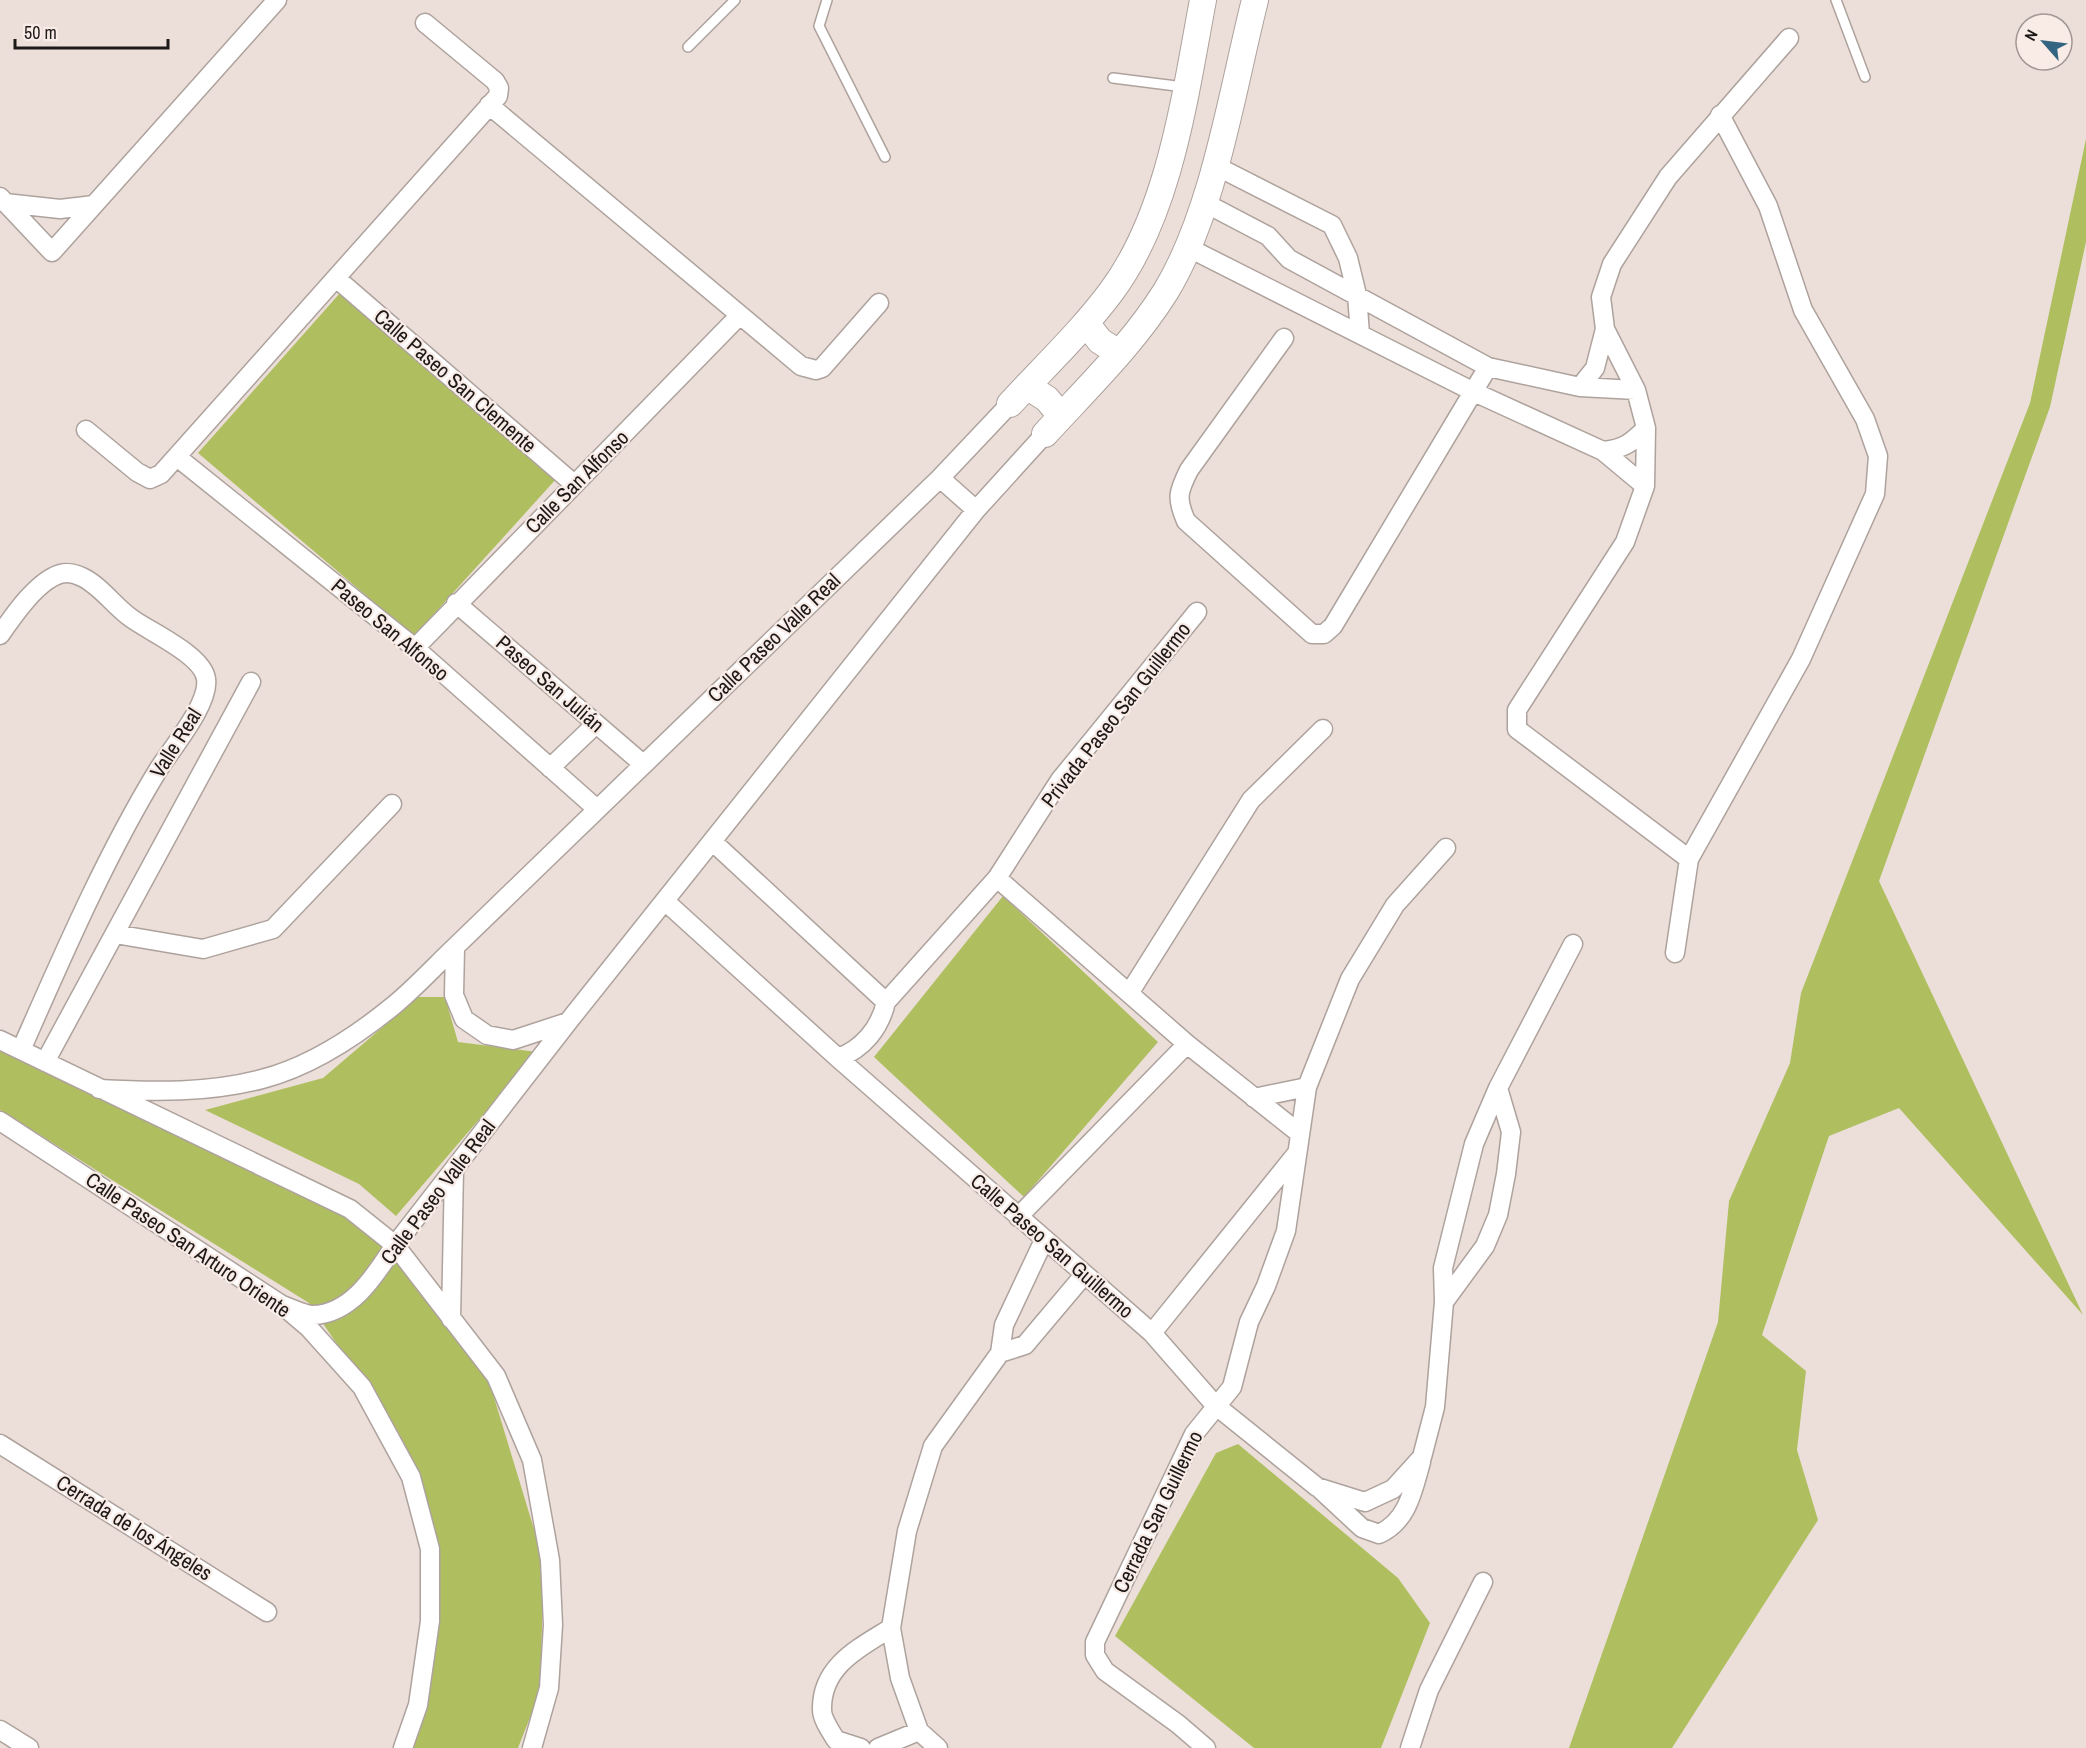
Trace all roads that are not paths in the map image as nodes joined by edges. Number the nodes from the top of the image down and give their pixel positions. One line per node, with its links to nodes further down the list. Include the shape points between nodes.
1 (277, 0): 19 (street)
2 (735, 0): 9 (lane)
3 (827, 0): 15 (lane, via 819,26)
4 (1203, 0): 12 (street, Calle Paseo Valle Real)
5 (1255, 0): 16 (street)
6 (1836, 0): 10 (lane)
7 (425, 23): 13 (street, via 495,81 498,96)
8 (1789, 38): 14 (street)
9 (688, 47)
10 (1865, 77)
11 (1113, 78): 12 (lane)
12 (1186, 87): 25 (street, Calle Paseo Valle Real, via 1150,219 1112,291)
13 (489, 105): 21 (street); 24 (street)
14 (1720, 115): 26 (street, via 1668,177 1612,264 1601,297); 57 (street, via 1768,206 1803,310 1865,419 1878,456 1875,494 1801,659)
15 (885, 157)
16 (1214, 165): 18 (street); 22 (street, via 1332,225 1348,258)
17 (3, 200): 19 (street, via 60,209); 19 (street, via 52,252)
18 (1205, 203): 20 (street); 22 (street, via 1268,237 1289,259)
19 (94, 205)
20 (1187, 247): 27 (street); 29 (street, via 1167,290)
21 (336, 278): 39 (street); 41 (street, Calle Paseo San Clemente)
22 (1357, 295): 27 (street); 30 (street)
23 (879, 303): 24 (street, via 828,363 816,370 801,366)
24 (740, 316): 41 (street, Calle San Alfonso)
25 (1086, 323): 29 (street, via 1100,341); 34 (street, Calle Paseo Valle Real)
26 (1605, 329): 31 (street, via 1594,368); 32 (street)
27 (1359, 334): 33 (street)
28 (1284, 338): 33 (street, via 1189,470 1179,490 1179,504 1186,521 1312,634 1324,634 1333,626)
29 (1119, 353): 35 (street)
30 (1488, 368): 31 (street); 33 (street)
31 (1580, 387): 32 (street)
32 (1636, 390): 36 (street)
33 (1474, 392): 38 (street)
34 (1018, 395): 35 (street, via 1047,399); 40 (street, Calle Paseo Valle Real)
35 (1053, 425): 43 (street, Calle Paseo Valle Real)
36 (1646, 428): 38 (street, via 1631,444); 42 (street)
37 (87, 430): 39 (street, via 150,479 161,474)
38 (1603, 451): 42 (street)
39 (177, 457): 47 (street, Paseo San Alfonso)
40 (940, 478): 43 (street); 51 (street, Calle Paseo Valle Real)
41 (574, 484): 44 (street, Calle San Alfonso)
42 (1645, 486): 57 (street, via 1625,543 1516,710 1515,719 1517,729)
43 (976, 510): 55 (street, Calle Paseo Valle Real)
44 (456, 603): 47 (street, Calle San Alfonso); 49 (street, Paseo San Julián)
45 (1197, 612): 58 (street, Privada Paseo San Guillermo, via 1060,780)
46 (0, 635): 69 (street, Valle Real, via 30,596 50,579 71,573 93,584 130,618 194,659 207,680 199,706 158,770 103,871)
47 (415, 648): 52 (street, Paseo San Alfonso)
48 (251, 682): 60 (street)
49 (596, 724): 51 (street, Paseo San Julián); 52 (street)
50 (1323, 729): 64 (street, via 1251,800)
51 (643, 764): 54 (street, Calle Paseo Valle Real)
52 (550, 768): 54 (street, Paseo San Alfonso)
53 (392, 804): 60 (street, via 273,929 203,949)
54 (597, 810): 62 (street, Calle Paseo Valle Real)
55 (713, 842): 59 (street, Calle Paseo Valle Real); 65 (street)
56 (1446, 848): 72 (street, via 1395,905 1350,979)
57 (1689, 859): 63 (street)
58 (997, 878): 64 (street); 65 (street)
59 (666, 902): 66 (street, Calle Paseo Valle Real); 70 (street, Calle Paseo San Guillermo)
60 (115, 934): 71 (street)
61 (1573, 944): 73 (street)
62 (456, 947): 66 (street, via 453,995 464,1019 487,1035 513,1040); 74 (street, Calle Paseo Valle Real, via 362,1030 304,1064 262,1079 201,1089)
63 (1675, 953)
64 (1130, 992): 68 (street)
65 (886, 1002): 70 (street, via 865,1041 854,1053)
66 (568, 1022): 79 (street, Calle Paseo Valle Real)
67 (0, 1040): 69 (street)
68 (1187, 1044): 75 (street); 80 (street)
69 (21, 1050): 71 (street)
70 (838, 1058): 80 (street, Calle Paseo San Guillermo)
71 (45, 1062): 74 (street)
72 (1307, 1087): 75 (street); 77 (street)
73 (1498, 1088): 84 (street, via 1474,1144 1447,1241); 84 (street, via 1511,1132 1498,1215 1485,1246)
74 (99, 1089): 82 (street, via 350,1209)
75 (1254, 1098): 77 (street)
76 (0, 1121): 85 (street, Calle Paseo San Arturo Oriente)
77 (1299, 1133): 78 (street)
78 (1297, 1153): 87 (street); 89 (street, via 1286,1231 1249,1322 1232,1387)
79 (454, 1170): 82 (street, Calle Paseo Valle Real); 86 (street)
80 (1018, 1218): 81 (street, Calle Paseo San Guillermo)
81 (1044, 1240): 83 (street, Calle Paseo San Guillermo); 88 (street, via 1004,1325)
82 (395, 1245): 85 (street, Calle Paseo Valle Real, via 372,1281 343,1306 313,1315); 86 (street)
83 (1084, 1275): 87 (street, Calle Paseo San Guillermo); 88 (street, via 1025,1346)
84 (1444, 1302): 91 (street, via 1435,1407)
85 (282, 1305): 99 (street, Calle Paseo San Arturo Oriente, via 309,1328 362,1387 411,1477 430,1549 430,1621 418,1705)
86 (451, 1319): 100 (street, via 496,1376 532,1460 550,1560 553,1625 549,1688)
87 (1152, 1333): 89 (street, Calle Paseo San Guillermo)
88 (1000, 1353): 95 (street, via 933,1446 908,1531)
89 (1215, 1405): 92 (street, Cerrada San Guillermo); 104 (street, Cerrada San Guillermo, via 1182,1456 1095,1642 1095,1656 1105,1671)
90 (0, 1444): 94 (street, Cerrada de los Ángeles)
91 (1422, 1457): 92 (street, Cerrada San Guillermo, via 1393,1489 1365,1502); 92 (street, Cerrada San Guillermo, via 1404,1512 1393,1528 1380,1534 1362,1528)
92 (1317, 1487)
93 (1483, 1582): 105 (street, via 1430,1690)
94 (267, 1612)
95 (891, 1628): 97 (street, via 900,1678); 101 (street, via 842,1659 826,1685 822,1712 836,1740)
96 (0, 1730): 98 (street)
97 (919, 1731): 102 (street); 103 (street)
98 (29, 1748)
99 (403, 1748)
100 (532, 1748)
101 (861, 1748)
102 (878, 1748)
103 (938, 1748)
104 (1206, 1748)
105 (1410, 1748)

